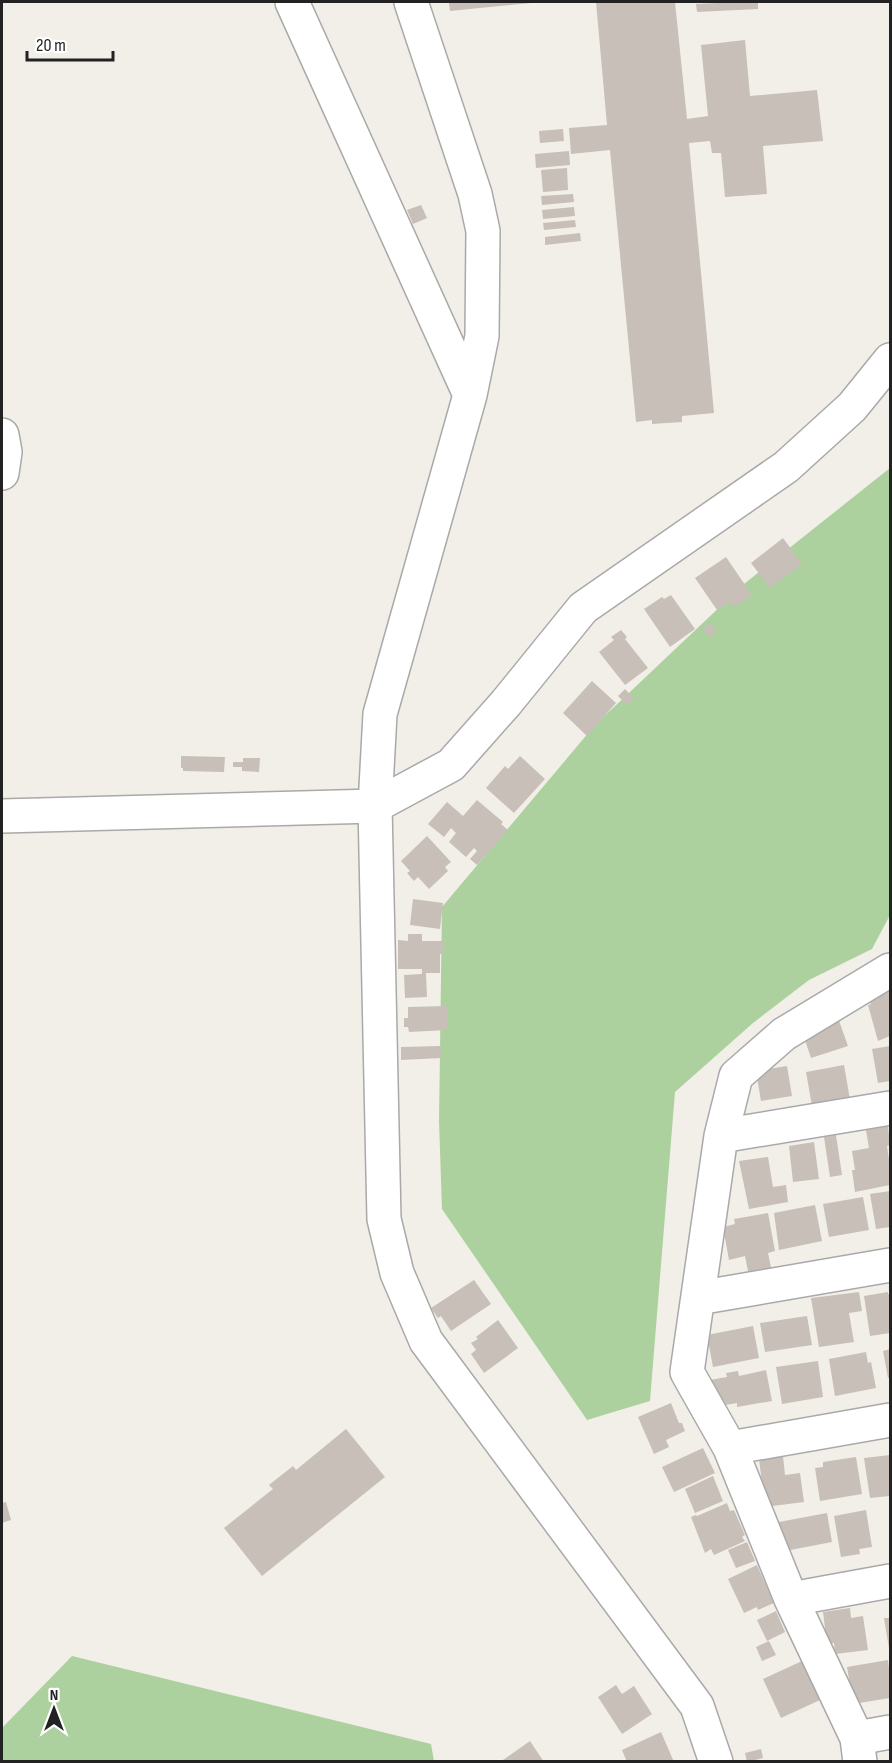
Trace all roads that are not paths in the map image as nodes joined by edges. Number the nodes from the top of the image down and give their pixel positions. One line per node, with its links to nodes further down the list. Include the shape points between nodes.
1 (292, 2): 4 (street)
2 (411, 2): 4 (street, via 475,194 483,231 482,336)
3 (891, 360): 7 (street, via 852,407 786,467 584,608 451,765)
4 (470, 395): 7 (street, via 380,714)
5 (2, 435): 6 (street)
6 (2, 473)
7 (375, 806): 8 (street); 20 (street, via 384,1220 397,1273 426,1341 697,1706)
8 (2, 816)
9 (891, 970): 11 (street, via 784,1034 736,1076)
10 (891, 1108): 11 (street)
11 (721, 1136): 13 (street)
12 (891, 1265): 13 (street)
13 (698, 1299): 15 (street, via 687,1372)
14 (891, 1420): 15 (street)
15 (730, 1448): 17 (street)
16 (891, 1581): 17 (street)
17 (791, 1599): 19 (street)
18 (891, 1732): 19 (street)
19 (858, 1750)
20 (716, 1761)

